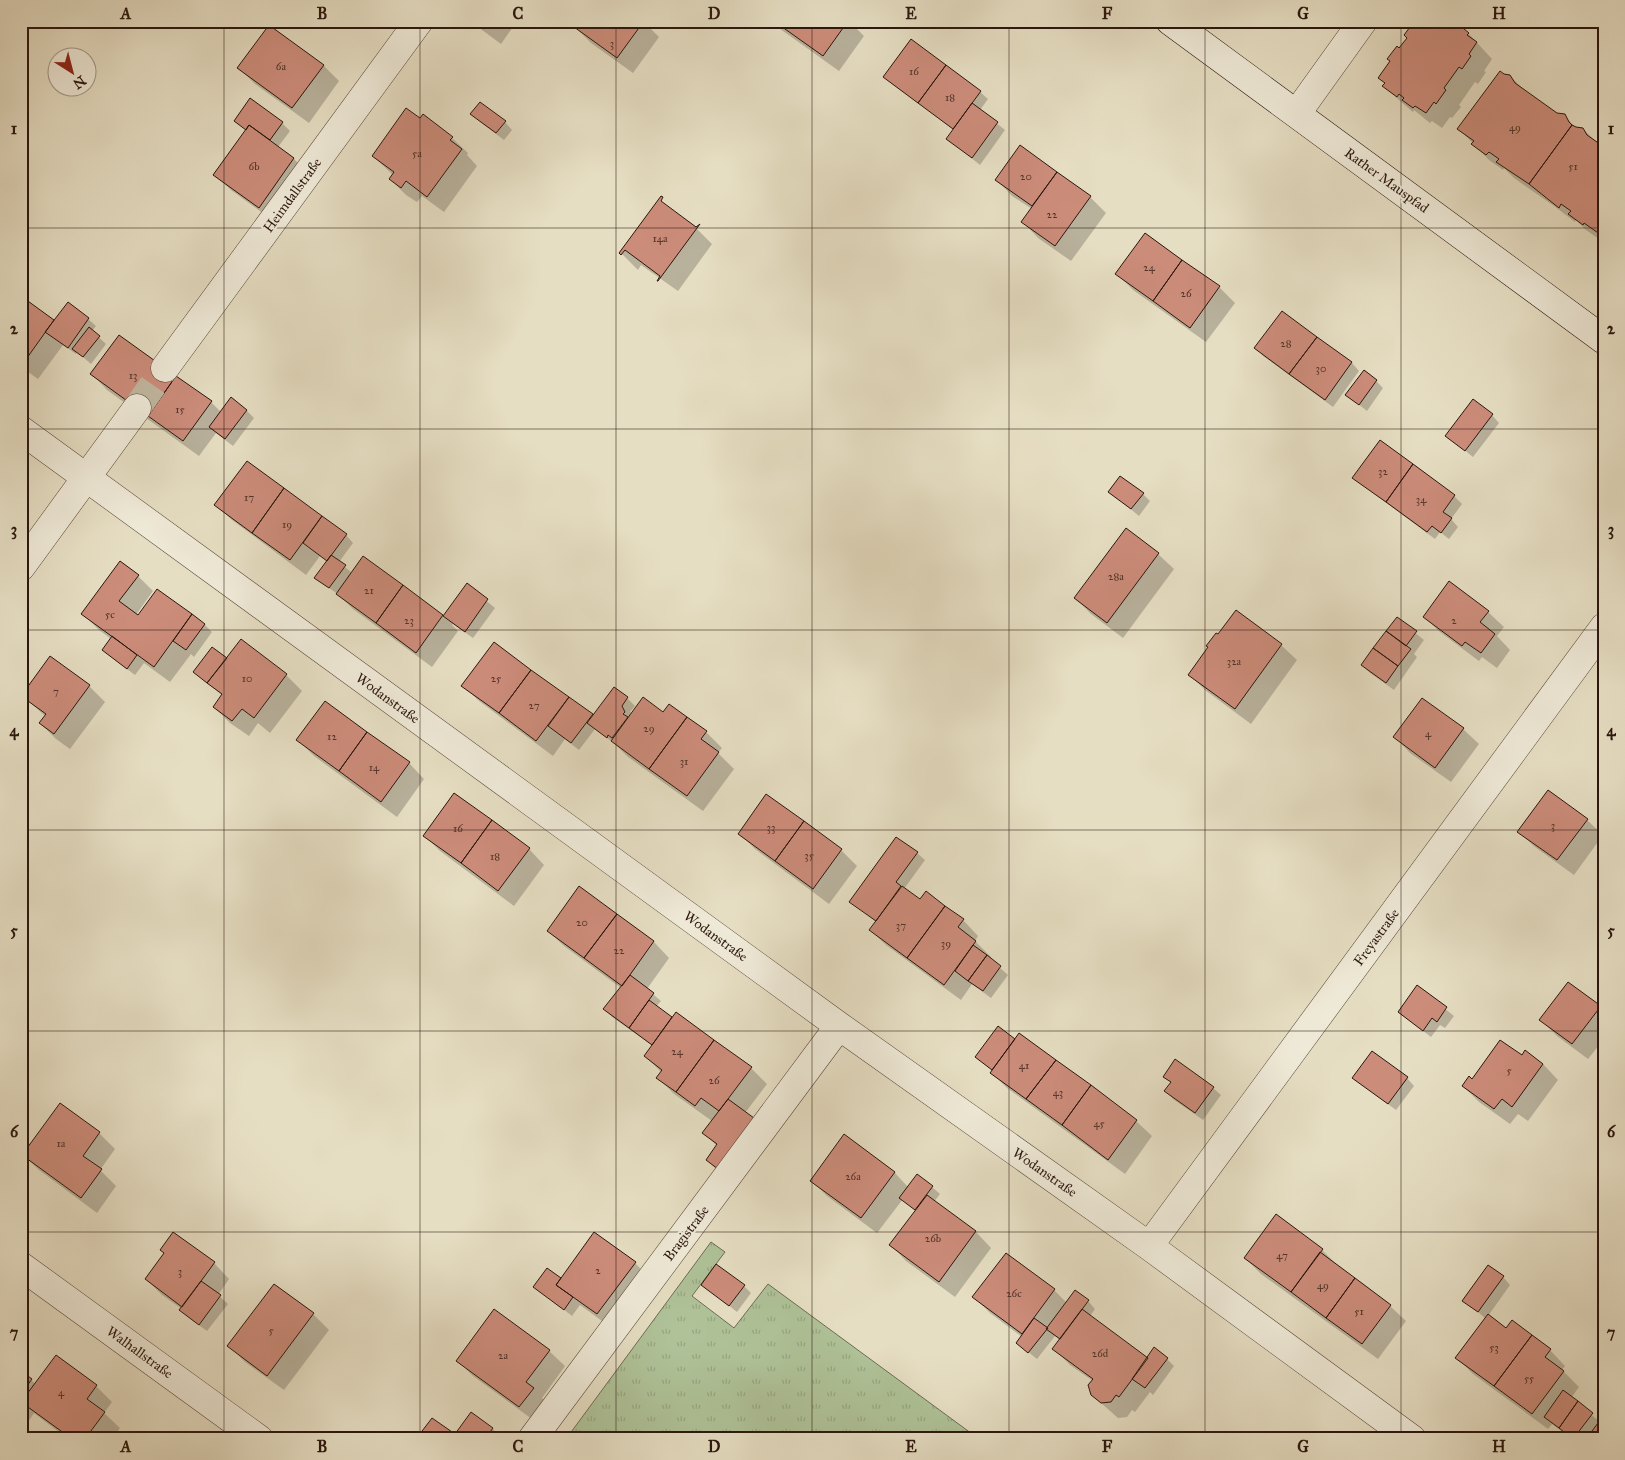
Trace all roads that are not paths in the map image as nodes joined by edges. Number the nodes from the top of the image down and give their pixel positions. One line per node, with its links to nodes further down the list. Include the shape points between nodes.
1 (419, 21): 6 (street, Heimdallstraße)
2 (1170, 21): 4 (street, Rather Mauspfad)
3 (1363, 21): 4 (street)
4 (1297, 113): 5 (street, Rather Mauspfad)
5 (1604, 340)
6 (166, 368)
7 (137, 408): 9 (street)
8 (21, 430): 9 (street, Wodanstraße)
9 (86, 478): 10 (street); 12 (street, Wodanstraße)
10 (21, 567)
11 (1604, 627): 13 (street, Freyastraße)
12 (840, 1026): 13 (street, Wodanstraße); 16 (street, Bragistraße)
13 (1149, 1246): 17 (street, Wodanstraße)
14 (21, 1266): 15 (street, Walhallstraße)
15 (259, 1439)
16 (532, 1439)
17 (1412, 1439)

